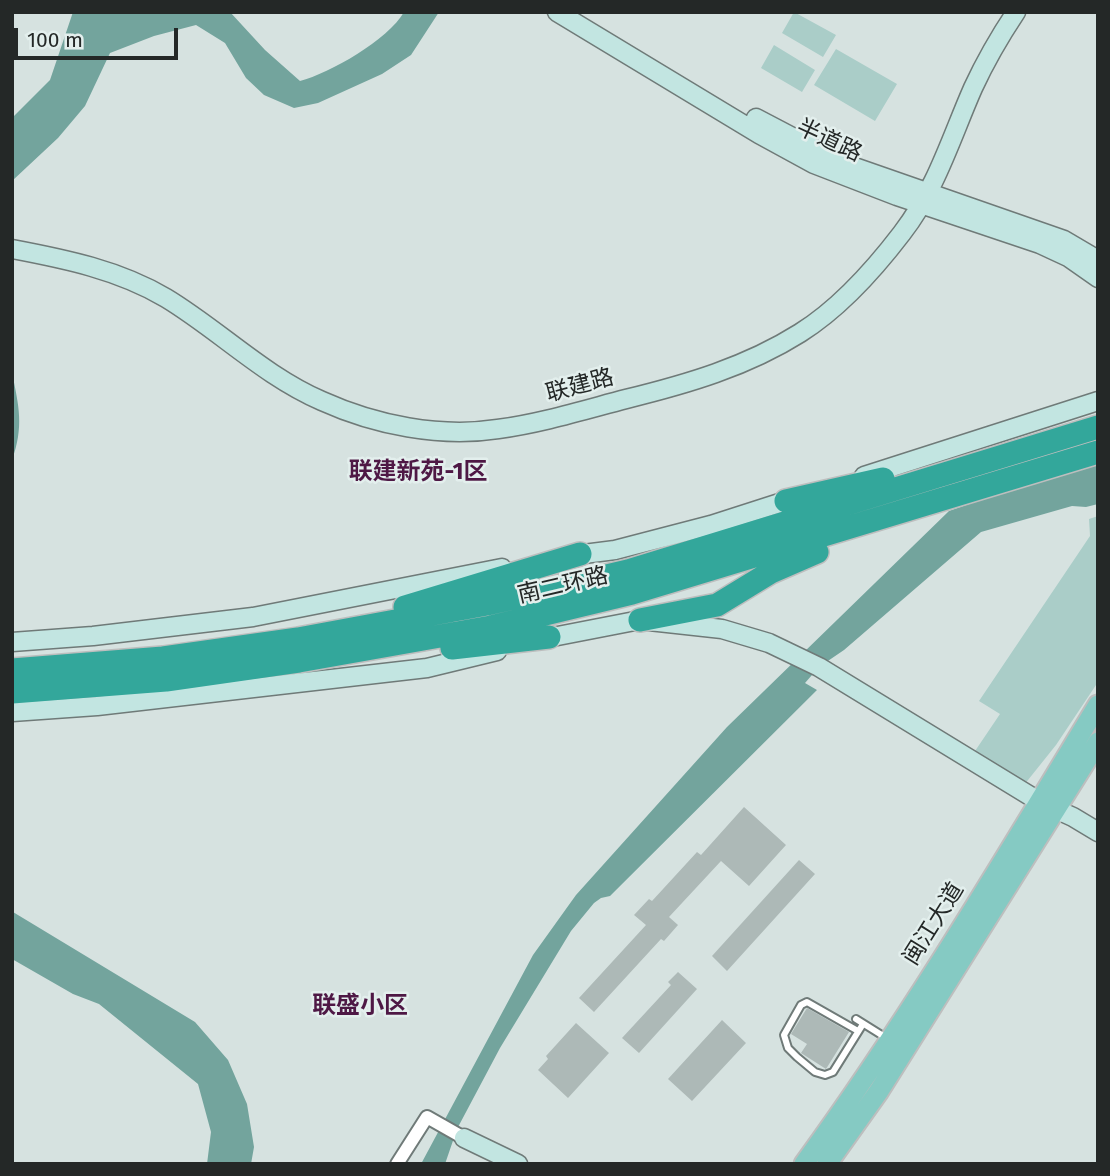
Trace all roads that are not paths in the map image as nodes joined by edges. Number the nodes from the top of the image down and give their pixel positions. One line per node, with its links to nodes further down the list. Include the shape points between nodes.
1 (557, 12): 4 (main road, 半道路, via 793,153 836,174)
2 (580, 12): 4 (main road, 半道路, via 794,139)
3 (1016, 12): 4 (main road, 联建路, via 978,77)
4 (925, 199): 5 (main road, 联建路, via 894,243 844,299 768,351 698,381 536,423 483,431 399,425 334,406 281,379 156,293 84,264); 6 (main road, 半道路, via 1064,240); 7 (main road, 半道路, via 1040,244)
5 (12, 249)
6 (1098, 260)
7 (1098, 278)
8 (1098, 401): 13 (main road)
9 (1098, 427): 11 (highway, 南二环路)
10 (1098, 452): 12 (highway, 南二环路)
11 (966, 468): 13 (highway, via 898,476); 18 (highway, 南二环路, via 628,571)
12 (971, 491): 15 (highway, via 786,565 717,605); 18 (highway, 南二环路, via 632,593 491,626)
13 (786, 501): 14 (main road, via 615,550)
14 (580, 554): 17 (main road, via 253,617); 18 (highway)
15 (640, 620): 16 (main road); 23 (main road, via 730,631 800,656)
16 (549, 637): 18 (highway); 21 (main road, via 427,668)
17 (12, 642)
18 (299, 650): 19 (highway, 南二环路, via 166,680)
19 (23, 680)
20 (1098, 705): 23 (main road, 闽江大道)
21 (12, 712)
22 (1098, 742): 23 (main road, 闽江大道)
23 (1048, 805): 24 (main road); 28 (main road, 闽江大道); 33 (main road, 闽江大道, via 879,1091)
24 (1098, 832)
25 (856, 1019): 26 (lane)
26 (863, 1024): 27 (lane); 28 (lane)
27 (858, 1031): 27 (lane, via 807,1002 784,1035 792,1053 825,1075 833,1072)
28 (889, 1040): 32 (main road, 闽江大道)
29 (464, 1138): 30 (street, via 427,1117); 31 (main road)
30 (397, 1164)
31 (518, 1164)
32 (804, 1164)
33 (827, 1164)

